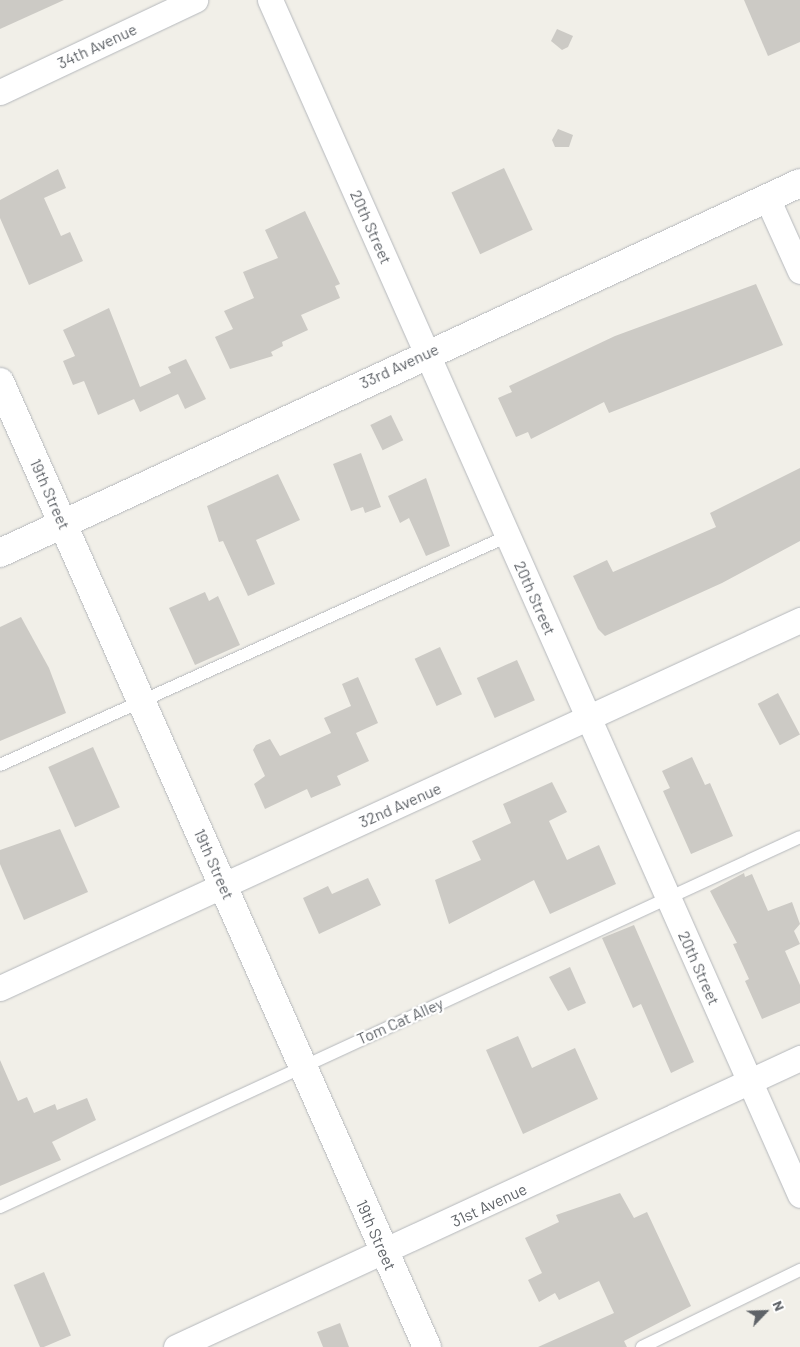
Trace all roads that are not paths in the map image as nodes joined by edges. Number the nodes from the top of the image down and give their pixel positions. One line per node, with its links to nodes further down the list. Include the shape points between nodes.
1 (195, 0): 3 (street, 34th Avenue)
2 (270, 0): 7 (street, 20th Street)
3 (0, 92)
4 (800, 183): 5 (street, 33rd Avenue)
5 (768, 198): 6 (street); 7 (street, 33rd Avenue)
6 (800, 271)
7 (426, 353): 9 (street, 33rd Avenue); 10 (street, 20th Street)
8 (0, 382): 9 (street, 19th Street)
9 (64, 523): 11 (street, 33rd Avenue); 13 (street, 19th Street)
10 (508, 536): 13 (lane); 14 (street, 20th Street)
11 (0, 553)
12 (800, 620): 14 (street, 32nd Avenue)
13 (143, 702): 15 (lane); 17 (street, 19th Street)
14 (589, 720): 17 (street, 32nd Avenue); 18 (street, 20th Street)
15 (0, 765)
16 (800, 837): 18 (lane, Tom Cat Alley)
17 (223, 884): 19 (street, 32nd Avenue); 21 (street, 19th Street)
18 (668, 899): 21 (lane, Tom Cat Alley); 22 (street, 20th Street)
19 (0, 988)
20 (800, 1058): 22 (street, 31st Avenue)
21 (301, 1066): 24 (lane, Tom Cat Alley); 25 (street, 19th Street)
22 (750, 1082): 23 (street, 20th Street); 25 (street, 31st Avenue)
23 (800, 1195)
24 (0, 1207)
25 (385, 1254): 27 (street, 31st Avenue); 28 (street, 19th Street)
26 (800, 1270): 29 (lane)
27 (176, 1347)
28 (427, 1347)
29 (642, 1347)

